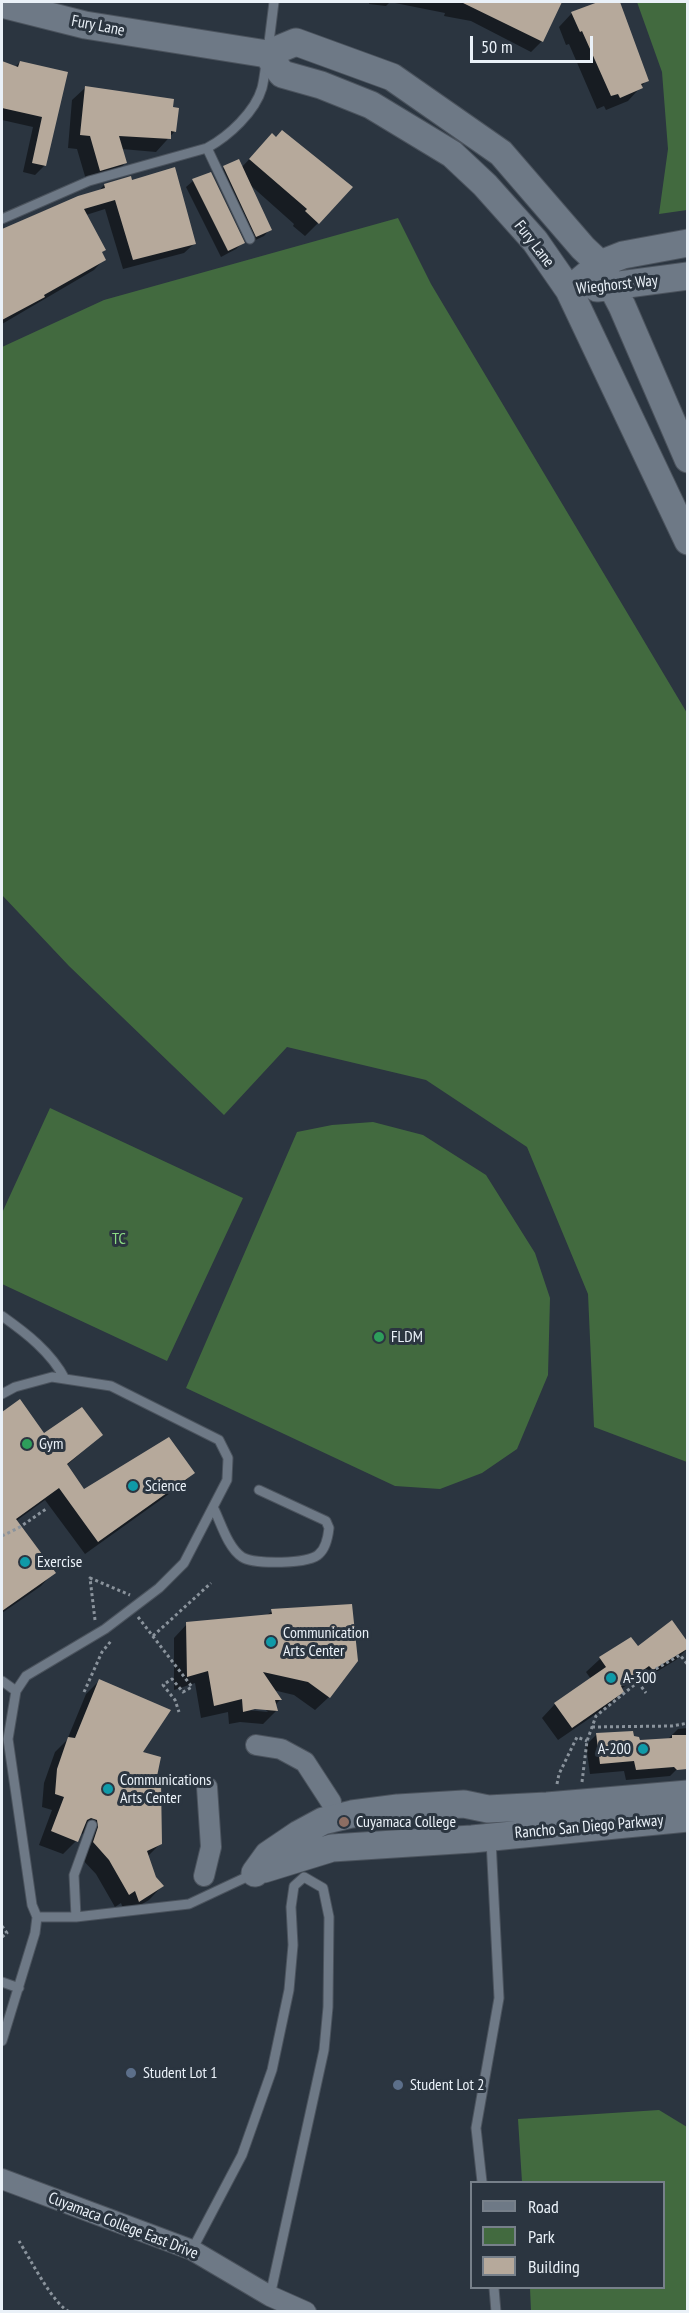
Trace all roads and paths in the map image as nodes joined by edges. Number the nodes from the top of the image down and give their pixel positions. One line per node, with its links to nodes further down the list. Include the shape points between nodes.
1 (274, 2): 3 (lane)
2 (2, 4): 3 (main road, Fury Lane, via 85,25)
3 (267, 54): 4 (lane, via 262,89 248,113); 8 (main road, Fury Lane, via 296,42 392,77 501,153); 10 (main road, Fury Lane, via 282,74 371,105 452,154 535,242)
4 (207, 148): 5 (lane, via 89,181); 6 (lane)
5 (2, 219)
6 (250, 239)
7 (687, 243): 8 (main road, Wieghorst Way, via 623,255)
8 (606, 275): 9 (main road, Wieghorst Way); 10 (main road, Wieghorst Way); 11 (main road, Fury Lane)
9 (687, 276)
10 (569, 290): 12 (main road, Fury Lane)
11 (687, 459)
12 (687, 541)
13 (2, 1316): 14 (lane, via 30,1338 58,1366)
14 (65, 1379): 15 (lane, via 52,1377); 18 (lane, via 111,1386 219,1440 228,1458 227,1480)
15 (2, 1394)
16 (259, 1490): 18 (lane, via 326,1521 327,1541 319,1555 306,1561 256,1562 242,1557)
17 (46, 1509): 19 (path)
18 (213, 1509): 21 (lane, via 184,1563)
19 (2, 1536)
20 (211, 1583): 26 (path)
21 (146, 1598): 22 (lane); 25 (path, via 90,1578)
22 (132, 1609): 23 (path); 25 (lane)
23 (140, 1618): 24 (path); 26 (path)
24 (130, 1625)
25 (97, 1634): 31 (lane, via 26,1676)
26 (153, 1635): 34 (path, via 192,1687 183,1692 172,1679 164,1685)
27 (111, 1638): 32 (path)
28 (687, 1665): 30 (path, via 680,1655)
29 (2, 1681): 31 (lane)
30 (638, 1682): 33 (path); 36 (path, via 596,1716)
31 (16, 1691): 49 (lane, via 8,1739 32,1905)
32 (84, 1692)
33 (646, 1693)
34 (179, 1712)
35 (687, 1723): 36 (path)
36 (592, 1727): 37 (path)
37 (587, 1741): 39 (path); 42 (path, via 577,1737)
38 (256, 1745): 43 (street, via 281,1749 305,1762)
39 (582, 1786)
40 (207, 1787): 48 (street, via 211,1847)
41 (687, 1794): 42 (main road, Rancho San Diego Parkway)
42 (551, 1798): 45 (main road, Rancho San Diego Parkway, via 496,1826)
43 (330, 1802)
44 (687, 1818): 45 (main road, Rancho San Diego Parkway)
45 (489, 1823): 47 (main road, Rancho San Diego Parkway, via 332,1848); 47 (main road, via 464,1803 352,1814 323,1821 268,1855); 57 (lane, via 499,1998 476,2128)
46 (92, 1825): 50 (lane, via 74,1875)
47 (255, 1873): 50 (lane, via 189,1904)
48 (204, 1876)
49 (37, 1917): 50 (lane); 54 (lane)
50 (76, 1917)
51 (2, 1926): 52 (path, via 7,1933)
52 (2, 1937)
53 (2, 1982): 54 (lane)
54 (19, 1988): 55 (lane)
55 (2, 2041)
56 (2, 2180): 59 (street, Cuyamaca College East Drive)
57 (482, 2181)
58 (19, 2241): 62 (path, via 48,2291)
59 (192, 2250): 61 (street, Cuyamaca College East Drive); 61 (lane, via 242,2155 272,2070 289,1990 294,1886 304,1876 323,1888 329,1917 328,2007 324,2050)
60 (494, 2289): 64 (lane)
61 (270, 2296): 63 (street, Cuyamaca College East Drive)
62 (70, 2312)
63 (306, 2312)
64 (496, 2312)

